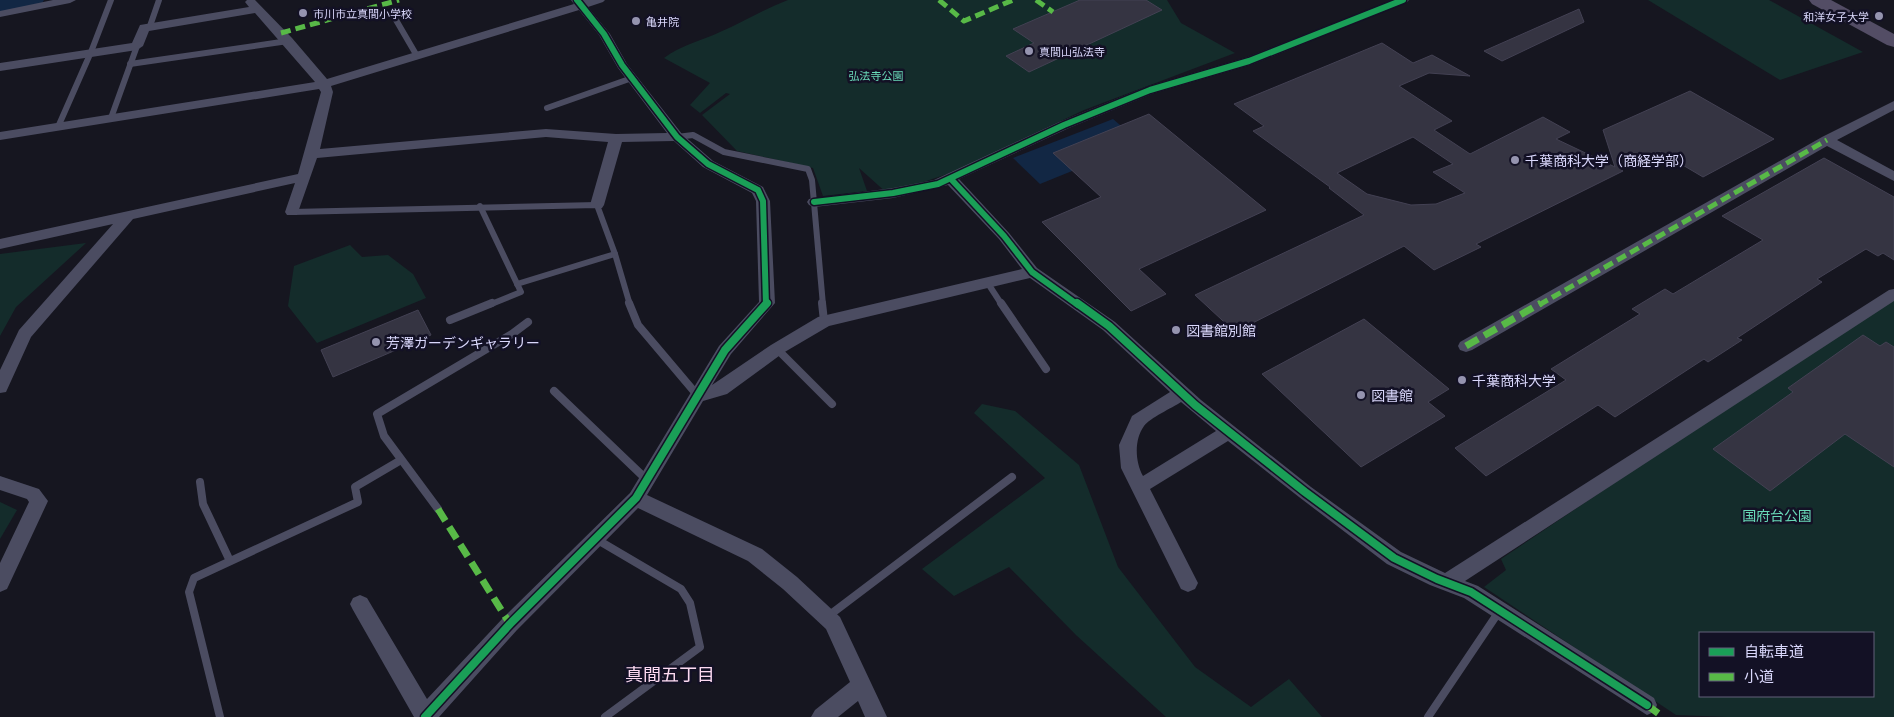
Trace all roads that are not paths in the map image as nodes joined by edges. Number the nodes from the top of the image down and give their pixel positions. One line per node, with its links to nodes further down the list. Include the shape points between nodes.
1 (70, 0): 9 (street)
2 (111, 0): 15 (lane)
3 (159, 0): 11 (lane)
4 (599, 0): 7 (street)
5 (1403, 0): 32 (street, via 1249,61 1142,93 1064,125)
6 (1818, 0): 13 (main road)
7 (579, 3): 16 (street); 19 (street, via 604,34)
8 (253, 5): 11 (street); 12 (street)
9 (0, 14)
10 (396, 20): 16 (lane)
11 (150, 26): 14 (street, via 144,28)
12 (288, 41): 17 (lane); 20 (street)
13 (1894, 41)
14 (136, 46): 15 (street); 17 (lane)
15 (91, 52): 18 (street); 24 (lane)
16 (417, 56): 20 (street)
17 (130, 64): 23 (lane)
18 (0, 68)
19 (632, 78): 22 (lane); 26 (street)
20 (324, 84): 23 (street); 29 (street, via 327,92)
21 (1894, 105): 28 (street)
22 (547, 108)
23 (111, 118): 24 (street)
24 (58, 127): 25 (street)
25 (0, 136)
26 (677, 137): 27 (street); 33 (lane, via 692,135 724,152 808,170); 53 (street, via 708,164 758,190 763,201 767,303 725,350)
27 (616, 138): 29 (street, via 546,134); 34 (street)
28 (1827, 140): 31 (street); 47 (street)
29 (312, 154): 30 (street)
30 (303, 177): 36 (street); 37 (street)
31 (1894, 177)
32 (951, 179): 33 (street, via 893,193); 40 (street, via 1004,236)
33 (814, 202): 45 (lane)
34 (597, 205): 35 (lane); 39 (lane)
35 (480, 206): 36 (lane); 42 (lane)
36 (292, 212)
37 (129, 215): 38 (street); 50 (street, via 24,334)
38 (0, 244)
39 (615, 254): 42 (lane); 53 (lane, via 638,326)
40 (1032, 272): 41 (street); 52 (street, via 1110,326)
41 (987, 282): 45 (street); 49 (lane)
42 (517, 284): 44 (lane, via 521,292)
43 (1894, 294): 66 (street)
44 (450, 320)
45 (824, 321): 48 (street)
46 (528, 322): 56 (lane, via 377,414 384,436)
47 (1466, 346)
48 (777, 349): 53 (street, via 721,389); 54 (lane)
49 (1046, 369)
50 (0, 387)
51 (554, 391): 58 (lane)
52 (1182, 393): 55 (street); 61 (street, via 1138,421 1128,445 1130,468)
53 (698, 396): 58 (street)
54 (832, 404)
55 (1229, 432): 61 (street); 66 (street, via 1394,558)
56 (401, 460): 63 (lane); 65 (lane, via 354,487 358,502)
57 (1012, 477): 71 (lane)
58 (647, 480): 62 (street)
59 (200, 482): 65 (lane, via 203,504)
60 (0, 483): 67 (street, via 33,494 39,501)
61 (1140, 487): 68 (street)
62 (636, 498): 64 (street); 71 (street, via 755,555)
63 (438, 509)
64 (595, 539): 75 (street, via 510,624); 76 (lane, via 681,589 690,603 700,647)
65 (230, 561): 74 (lane, via 194,578 189,592)
66 (1448, 582): 70 (street)
67 (0, 583)
68 (1188, 583)
69 (360, 604): 75 (street)
70 (1500, 610): 73 (street); 79 (lane)
71 (827, 617): 72 (street, via 834,623)
72 (862, 685): 77 (street); 78 (street)
73 (1648, 705)
74 (220, 717)
75 (426, 717)
76 (605, 717)
77 (822, 717)
78 (876, 717)
79 (1428, 717)

